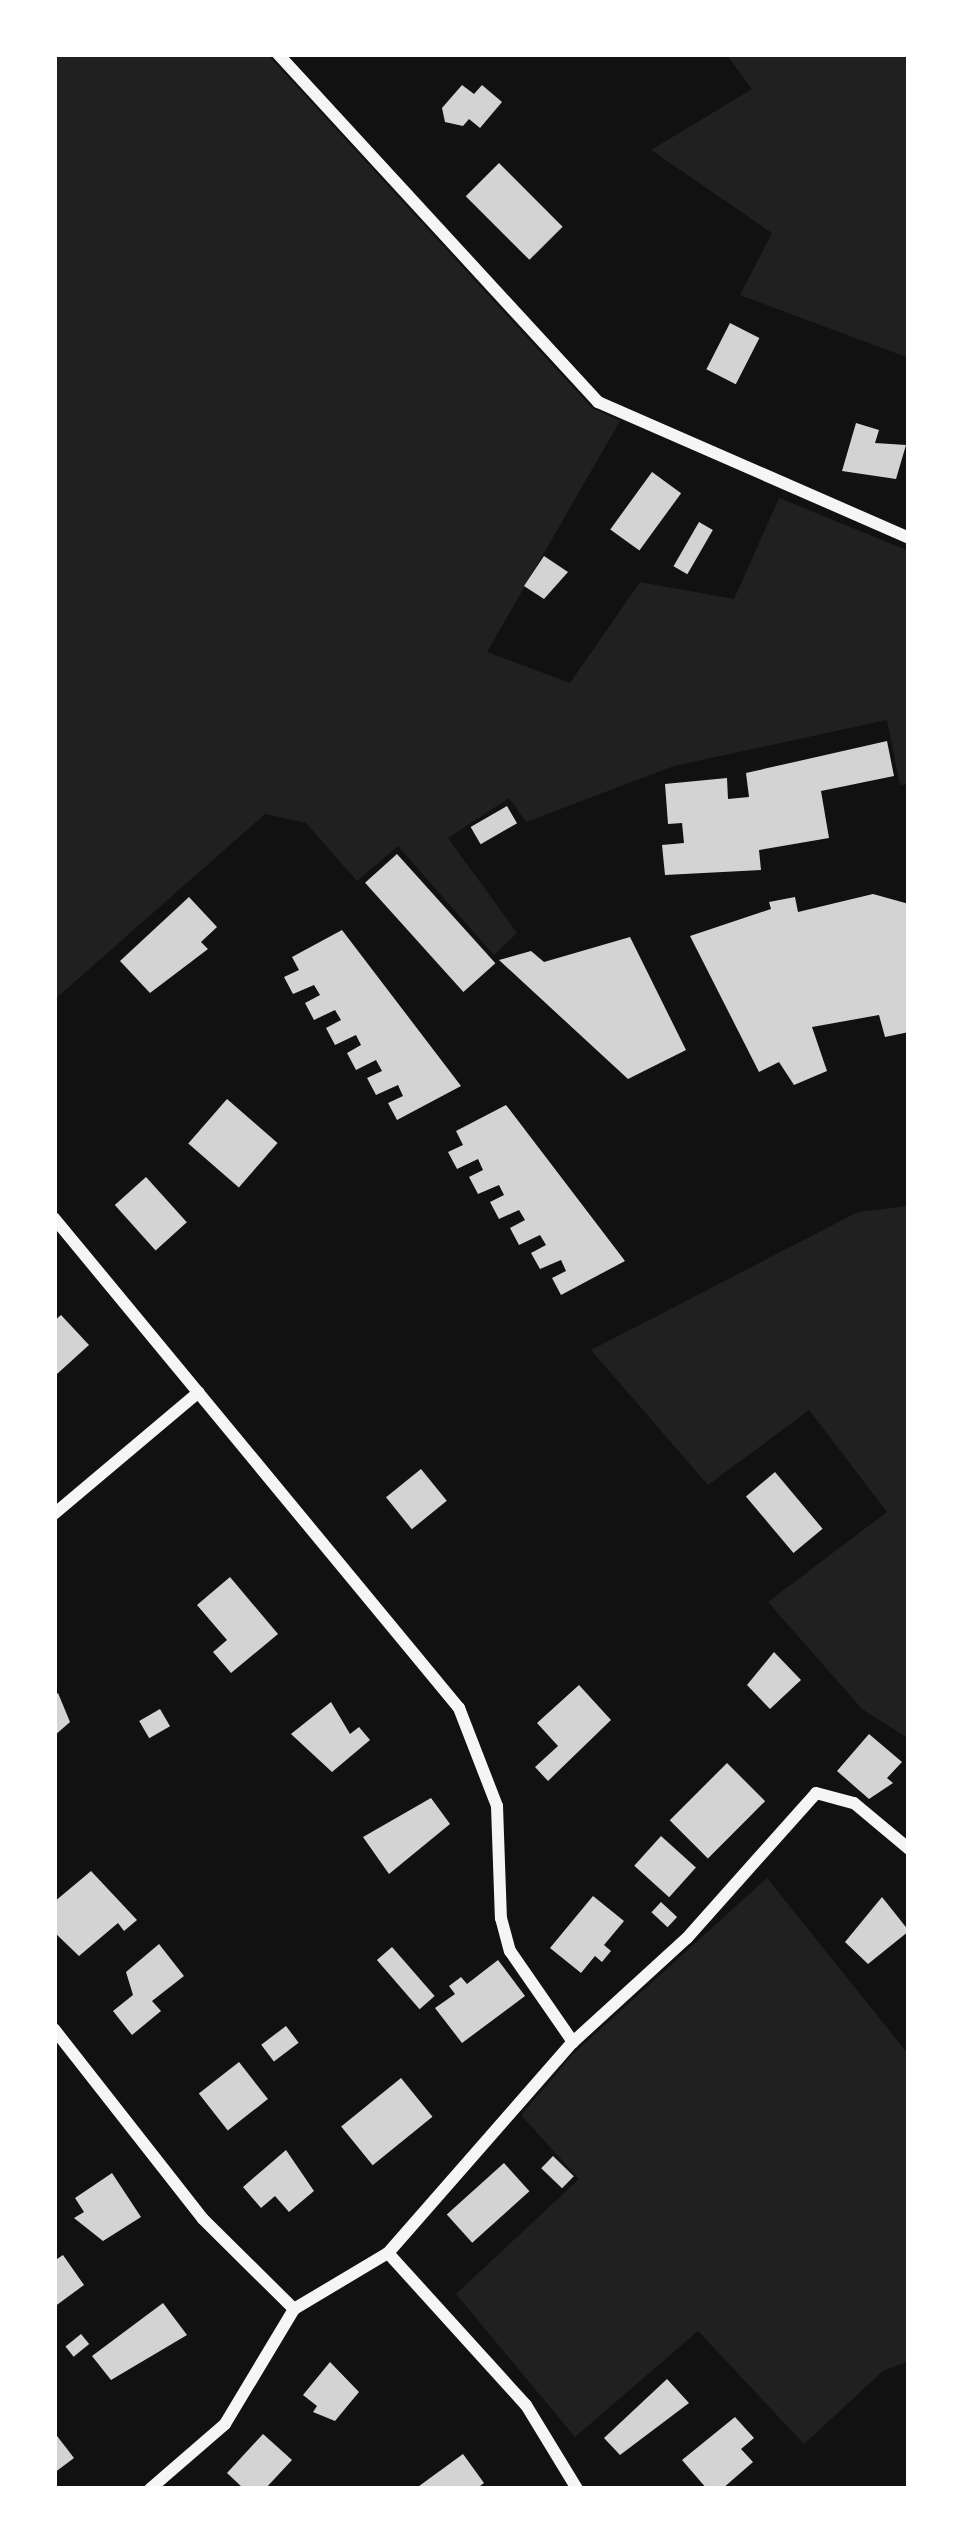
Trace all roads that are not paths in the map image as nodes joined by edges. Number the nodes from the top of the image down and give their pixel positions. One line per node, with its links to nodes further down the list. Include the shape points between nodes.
1 (278, 54): 2 (street, via 598,402)
2 (909, 538)
3 (54, 1217): 4 (street)
4 (199, 1392): 5 (street); 8 (street, via 459,1708 497,1806 501,1918 510,1951)
5 (54, 1514)
6 (909, 1849): 8 (street, via 854,1803 816,1793 688,1938)
7 (54, 2029): 10 (street, via 202,2219)
8 (573, 2042): 9 (street)
9 (388, 2253): 10 (street); 12 (street, via 526,2405)
10 (294, 2309): 11 (street, via 225,2424)
11 (150, 2489)
12 (578, 2489)

